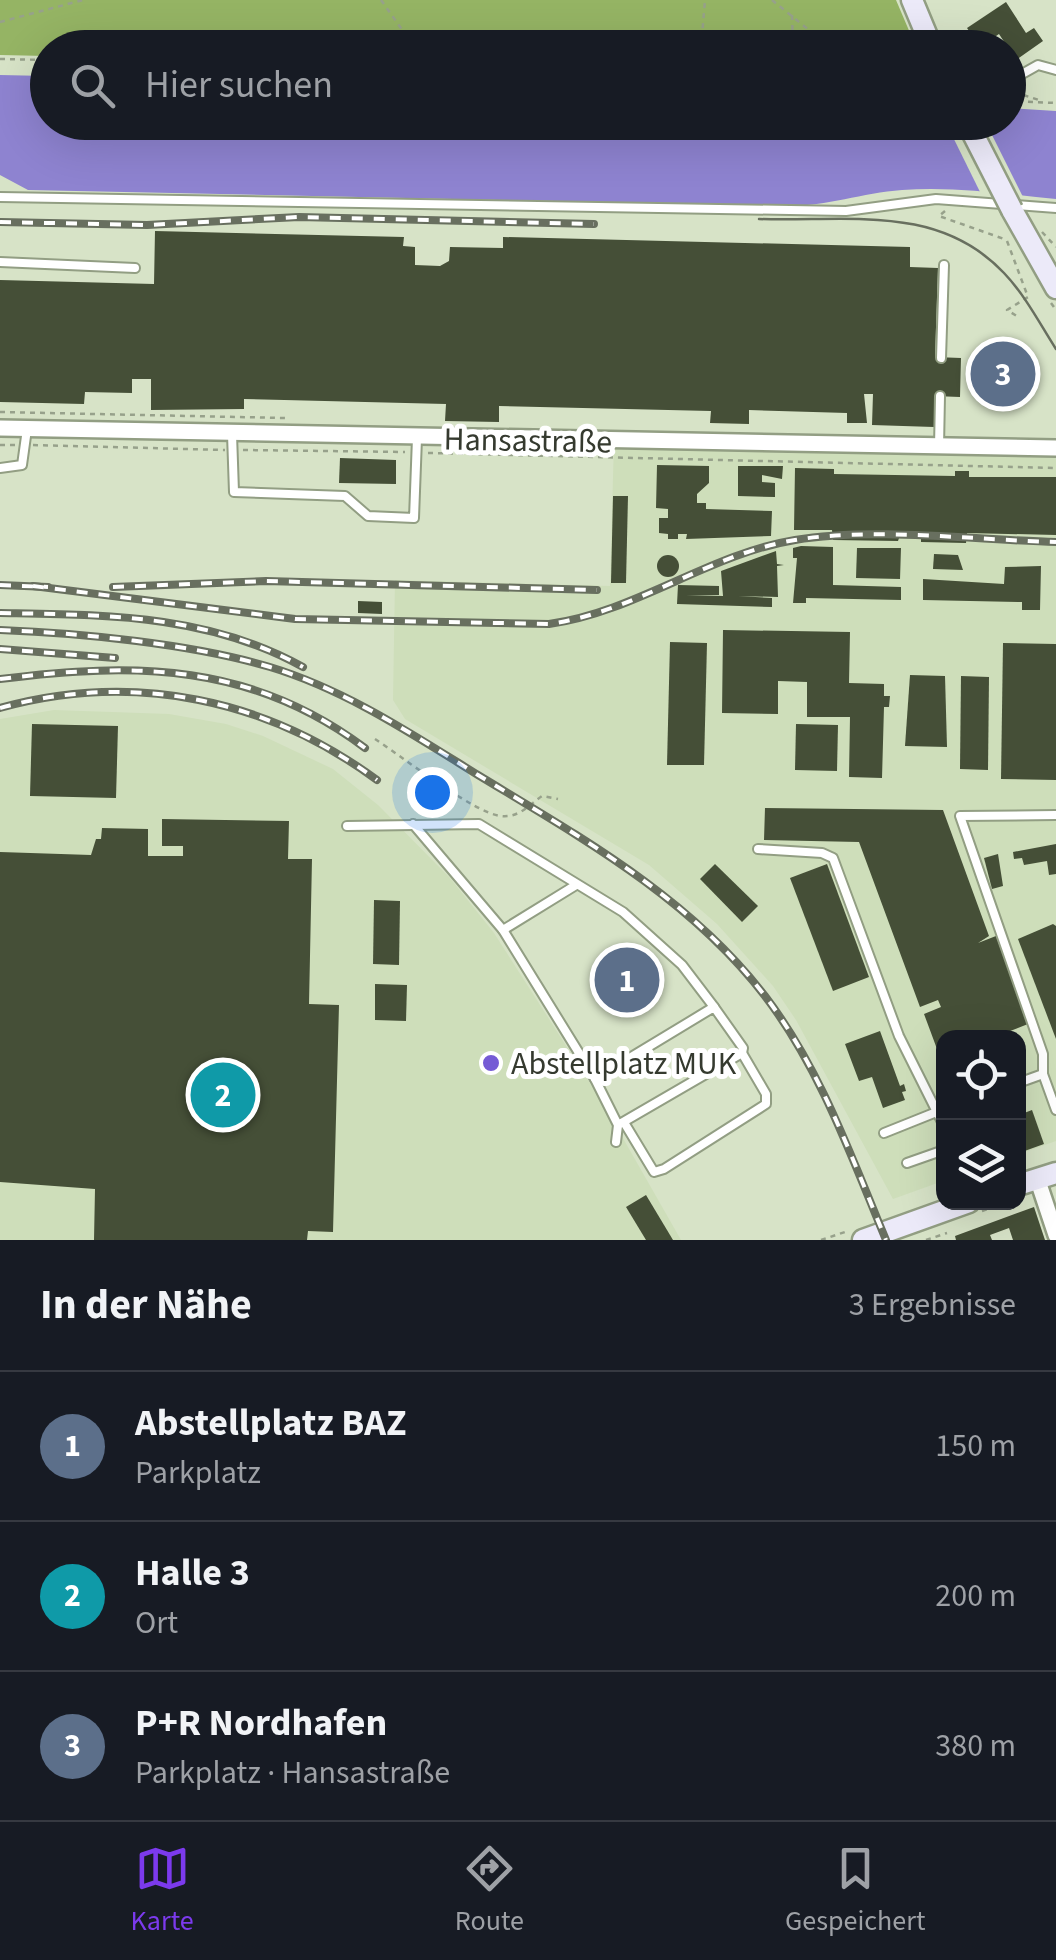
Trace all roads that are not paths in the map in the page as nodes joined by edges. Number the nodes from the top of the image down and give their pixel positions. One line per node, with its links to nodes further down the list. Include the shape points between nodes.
1 (912, 0): 2 (main road)
2 (924, 30)
3 (1056, 70): 4 (lane, via 1038,66)
4 (1026, 72)
5 (976, 140): 11 (main road, bridge)
6 (0, 197): 7 (lane, via 846,211 936,198)
7 (1056, 208)
8 (0, 262): 10 (lane)
9 (944, 265): 12 (lane)
10 (135, 268)
11 (1056, 288)
12 (941, 358)
13 (940, 396): 18 (lane)
14 (0, 428): 15 (street, Hansastraße)
15 (26, 429): 16 (street, Hansastraße); 20 (lane, via 22,465)
16 (232, 434): 17 (street, Hansastraße); 17 (lane, via 234,492 345,496 368,516 414,518)
17 (417, 438): 18 (street, Hansastraße)
18 (939, 447): 19 (street, Hansastraße)
19 (1056, 448)
20 (0, 468)
21 (1056, 815): 29 (lane, via 960,816 1043,1054)
22 (413, 824): 23 (lane); 25 (lane, via 479,824); 26 (lane)
23 (347, 826)
24 (758, 849): 32 (lane, via 833,858 898,1036)
25 (576, 885): 26 (lane); 27 (lane, via 623,912 682,964)
26 (503, 930): 30 (lane)
27 (714, 1008): 28 (lane); 30 (lane)
28 (742, 1053): 35 (lane); 35 (lane, via 766,1104 664,1170 646,1166)
29 (1043, 1074): 31 (lane); 33 (lane)
30 (594, 1080): 35 (lane)
31 (1026, 1080)
32 (936, 1102)
33 (1056, 1110)
34 (936, 1113): 36 (lane)
35 (622, 1125): 37 (lane)
36 (884, 1133)
37 (616, 1142)
38 (936, 1153): 39 (lane)
39 (906, 1164)
40 (1037, 1179): 42 (street)
41 (947, 1210): 43 (main road)
42 (1056, 1234)
43 (863, 1240)

